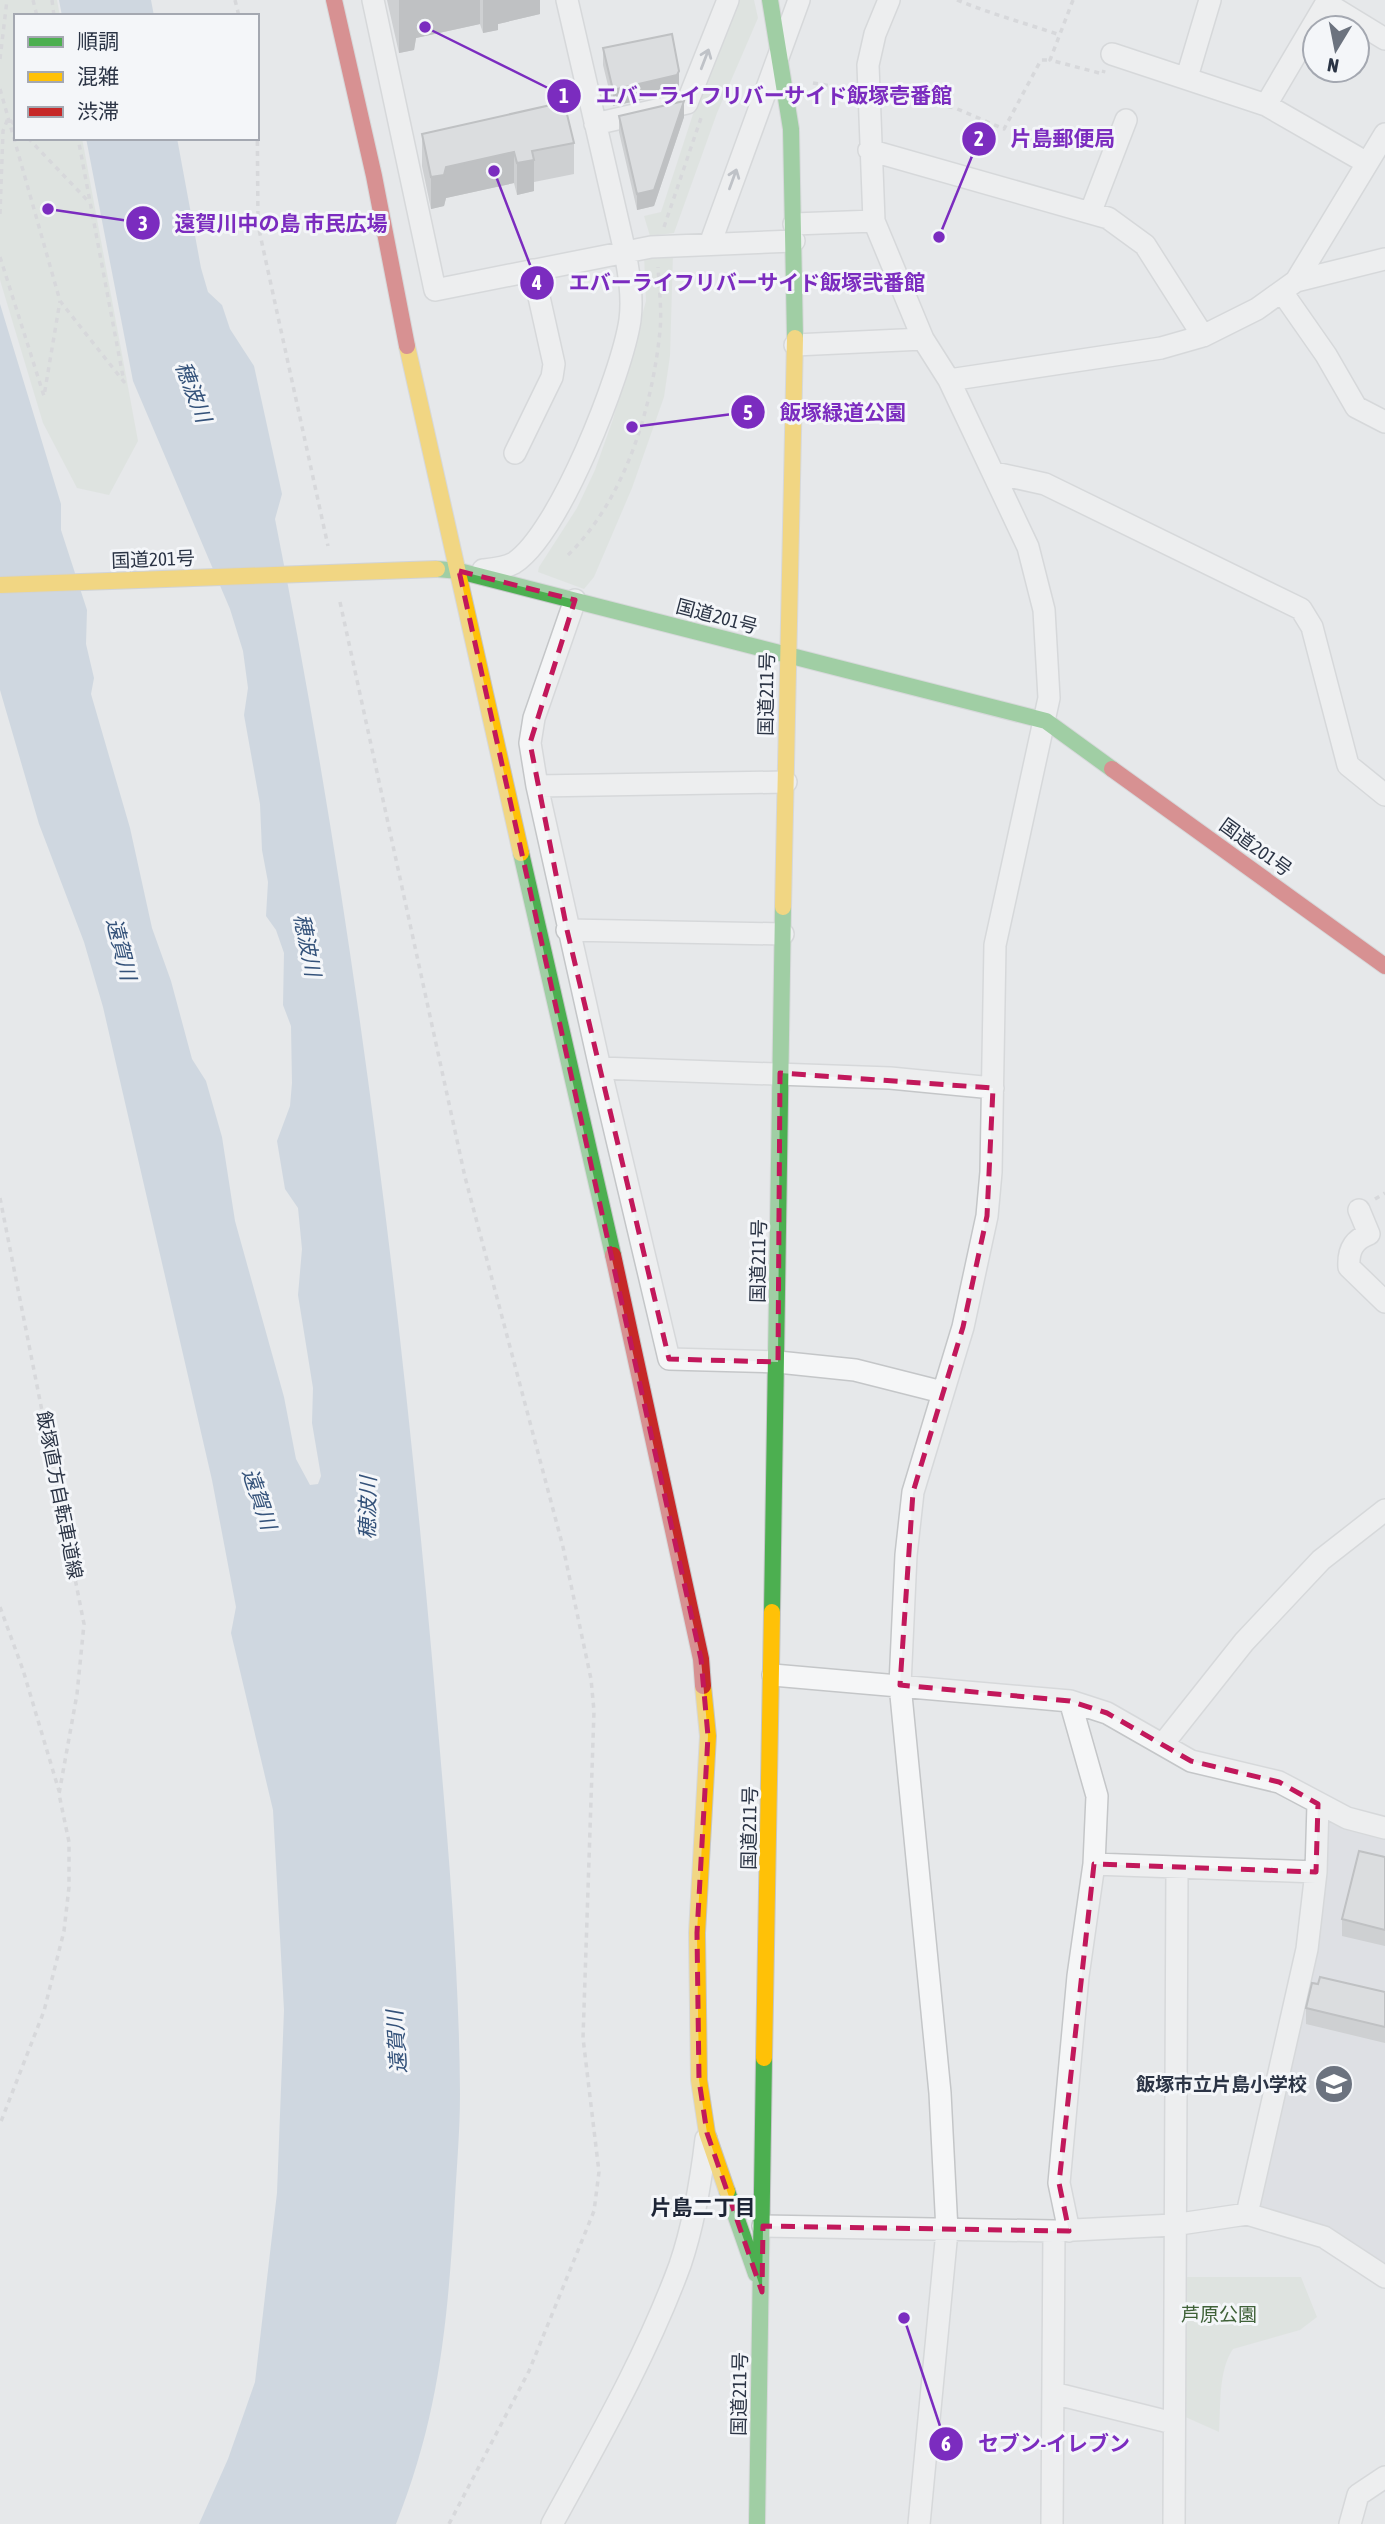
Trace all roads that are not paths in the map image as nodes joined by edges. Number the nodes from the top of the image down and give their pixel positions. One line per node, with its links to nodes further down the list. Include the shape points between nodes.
1 (334, 0): 38 (main road)
2 (359, 0): 12 (street, via 366,24)
3 (373, 0): 12 (street)
4 (567, 0): 18 (street)
5 (728, 0): 18 (street, one-way to 5, via 687,103)
6 (770, 0): 13 (main road, 国道211号)
7 (799, 0): 13 (street)
8 (889, 0): 20 (street, via 870,55)
9 (1210, 0): 15 (street)
10 (1327, 1): 11 (street); 16 (street)
11 (1385, 39)
12 (383, 52): 28 (street, via 435,290)
13 (779, 54): 24 (main road, 国道211号, via 791,129); 25 (street, one-way to 13)
14 (1109, 60): 15 (street)
15 (1187, 77): 16 (street)
16 (1266, 105): 21 (street)
17 (1126, 120): 22 (street)
18 (595, 124): 26 (street)
19 (1385, 134): 21 (street)
20 (869, 150): 22 (street); 23 (street)
21 (1367, 163): 29 (street)
22 (1091, 211): 30 (street, via 1145,244)
23 (874, 221): 24 (street); 31 (street)
24 (794, 232): 25 (street); 32 (main road, 国道211号)
25 (710, 244): 26 (street)
26 (625, 251): 28 (street); 38 (street, via 630,320 598,419 558,507 514,563)
27 (1385, 260): 29 (street)
28 (533, 270): 36 (street, via 554,364)
29 (1289, 286): 30 (street, via 1257,309); 34 (street, via 1356,407)
30 (1203, 336): 33 (street, via 1161,348)
31 (923, 339): 32 (street); 33 (street)
32 (795, 345): 41 (main road, 国道211号)
33 (949, 380): 37 (street)
34 (1375, 409): 35 (street)
35 (1385, 422)
36 (515, 453)
37 (995, 472): 42 (street, via 1028,547 1045,610); 45 (street, via 1045,484 1301,609 1312,627 1348,765)
38 (459, 571): 39 (main road, 国道201号, bridge); 40 (main road, 国道201号); 66 (main road, via 701,1659 708,1736 697,2003 699,2080)
39 (0, 585)
40 (575, 600): 41 (main road, 国道201号); 44 (street, via 534,718 530,743)
41 (787, 656): 42 (main road, 国道201号); 43 (main road, 国道211号)
42 (1046, 721): 48 (main road, 国道201号); 51 (street, via 995,945)
43 (786, 782): 44 (street); 47 (main road, 国道211号)
44 (537, 786): 46 (street)
45 (1385, 794)
46 (567, 930): 47 (street); 49 (street)
47 (783, 934): 50 (main road, 国道211号)
48 (1385, 966)
49 (600, 1068): 50 (street); 54 (street, via 669,1359)
50 (780, 1073): 51 (street); 54 (main road, 国道211号)
51 (993, 1088): 55 (street, via 988,1216 963,1326)
52 (1359, 1210): 53 (street, via 1369,1234 1358,1238 1349,1254 1349,1267)
53 (1385, 1302)
54 (778, 1362): 55 (street, via 855,1370); 57 (main road, 国道211号)
55 (942, 1392): 58 (street, via 913,1492)
56 (1385, 1510): 60 (street, via 1321,1560 1244,1642)
57 (773, 1675): 58 (street); 69 (main road, 国道211号)
58 (900, 1685): 59 (street); 70 (street, via 939,2081)
59 (1070, 1700): 60 (street, via 1107,1713); 63 (street, via 1097,1796)
60 (1163, 1744): 61 (street, via 1191,1761 1279,1782)
61 (1318, 1804): 62 (street); 65 (street)
62 (1385, 1828)
63 (1094, 1864): 64 (street); 71 (street, via 1078,1976 1059,2183)
64 (1177, 1869): 65 (street); 68 (street)
65 (1316, 1872): 67 (street, via 1307,1949)
66 (707, 2133): 73 (main road); 77 (street, via 700,2190 680,2264 626,2388)
67 (1247, 2214): 68 (street); 72 (street, via 1324,2238)
68 (1173, 2225): 71 (street); 75 (street)
69 (763, 2226): 70 (street); 73 (main road, 国道211号)
70 (947, 2231): 71 (street); 79 (street)
71 (1062, 2231): 74 (street)
72 (1385, 2277)
73 (762, 2292): 78 (main road, 国道211号)
74 (1053, 2393): 75 (street); 80 (street)
75 (1173, 2423): 81 (street)
76 (1385, 2477): 82 (street, via 1358,2496)
77 (552, 2524)
78 (757, 2524)
79 (919, 2524)
80 (1052, 2524)
81 (1174, 2524)
82 (1350, 2524)

